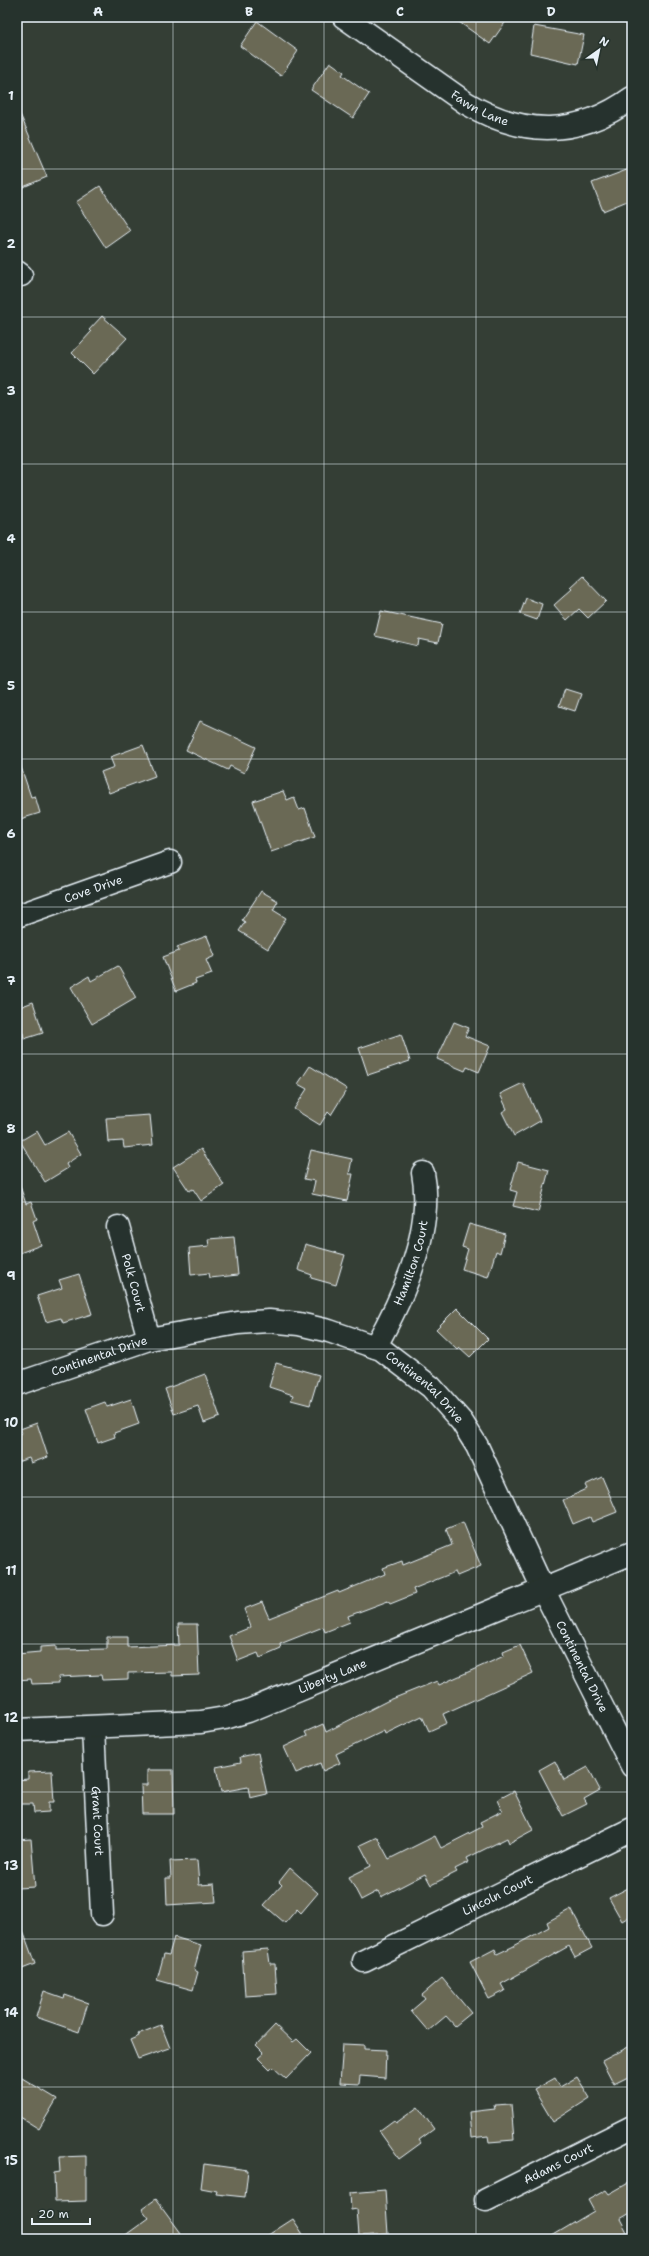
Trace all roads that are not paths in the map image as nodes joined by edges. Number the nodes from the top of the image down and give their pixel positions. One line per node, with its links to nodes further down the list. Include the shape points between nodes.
1 (344, 17): 2 (street, Fawn Lane, via 466,103 482,113 510,124 539,129 564,128 591,121 617,109)
2 (632, 98)
3 (170, 862): 4 (street, Cove Drive)
4 (17, 916)
5 (423, 1173): 8 (street, Hamilton Court, via 426,1207 417,1247 403,1293)
6 (118, 1227): 7 (street, Polk Court)
7 (149, 1339): 8 (street, Continental Drive, via 238,1323 269,1321 329,1331); 9 (street, Continental Drive)
8 (375, 1347): 11 (street, Continental Drive, via 400,1362 431,1387 462,1422 477,1446)
9 (17, 1384)
10 (632, 1553): 11 (street, Liberty Lane)
11 (543, 1589): 12 (street, Liberty Lane, via 248,1711 201,1722); 14 (street, Continental Drive)
12 (93, 1728): 13 (street, Liberty Lane); 16 (street, Grant Court)
13 (17, 1730)
14 (632, 1766)
15 (632, 1829): 17 (street, Lincoln Court)
16 (102, 1914)
17 (364, 1962)
18 (632, 2127): 19 (street, Adams Court)
19 (486, 2200)

